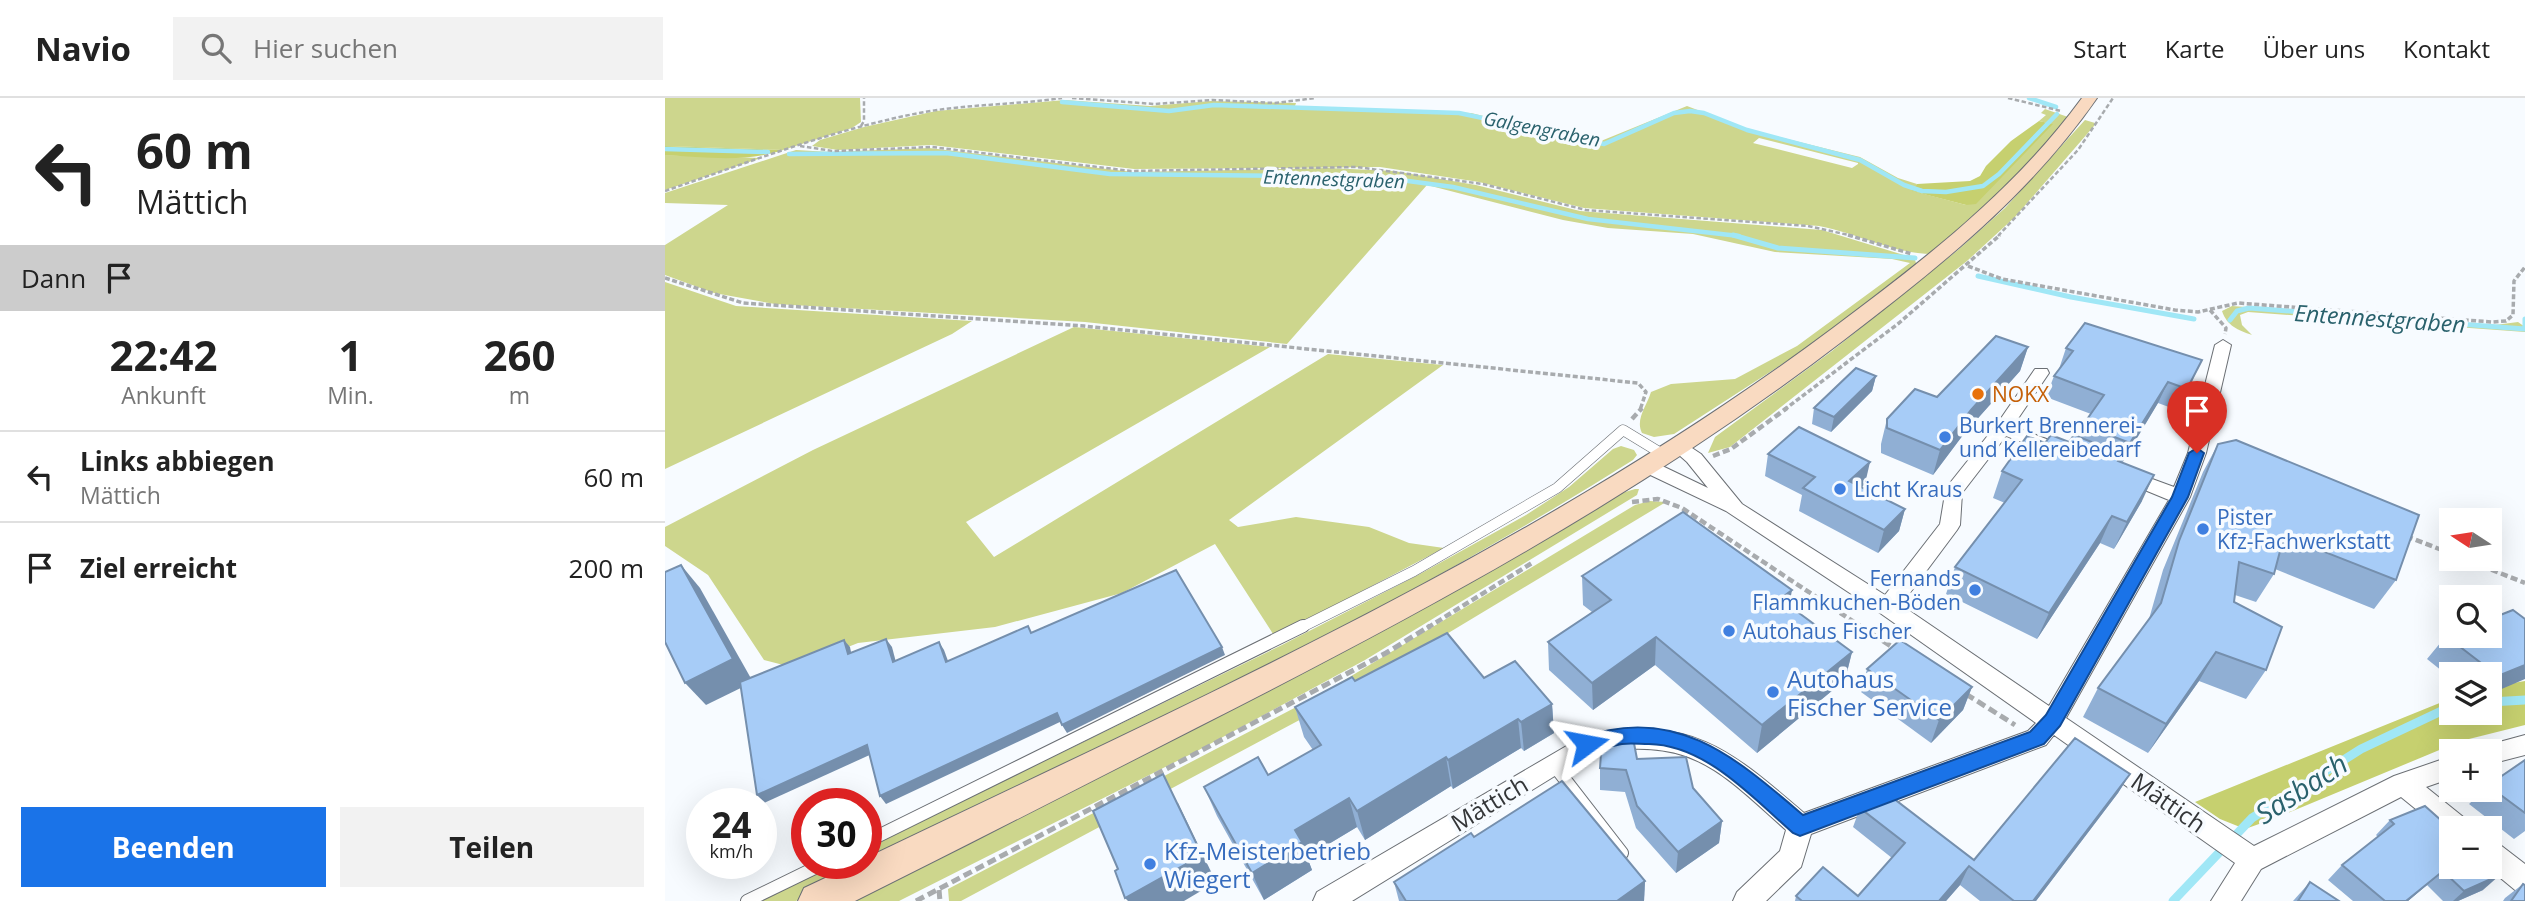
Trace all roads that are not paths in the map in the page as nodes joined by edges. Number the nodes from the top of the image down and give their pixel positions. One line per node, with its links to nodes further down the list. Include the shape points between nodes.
1 (2090, 98): 6 (street, via 2060,139 1978,224 1839,336)
2 (2223, 345): 8 (street, via 2197,453)
3 (2041, 373): 4 (street)
4 (2003, 428): 5 (street); 10 (street, via 1953,492 1950,525)
5 (2067, 453)
6 (1665, 457): 9 (street, Mättich); 9 (street, Mättich, via 1694,458); 19 (lane, via 1623,430 1557,488 1414,571); 26 (street, via 1462,575 1291,666)
7 (2104, 467): 8 (street)
8 (2180, 497): 11 (street)
9 (1735, 509): 10 (street, Mättich)
10 (1888, 607): 11 (street, Mättich)
11 (2045, 729): 18 (street); 21 (street, Mättich)
12 (2525, 745): 13 (street)
13 (2502, 751)
14 (1553, 764): 18 (street, Mättich, via 1587,744 1622,736 1686,743 1744,777); 20 (lane); 27 (street, Mättich)
15 (2439, 772): 16 (street)
16 (2403, 784): 17 (street); 21 (street)
17 (2443, 816)
18 (1800, 826): 28 (street, via 1792,858)
19 (882, 834)
20 (1622, 853)
21 (2245, 855): 29 (street)
22 (2502, 863): 24 (street)
23 (792, 879): 25 (lane)
24 (2525, 881)
25 (747, 901)
26 (817, 901)
27 (1327, 901)
28 (1747, 901)
29 (2225, 901)

